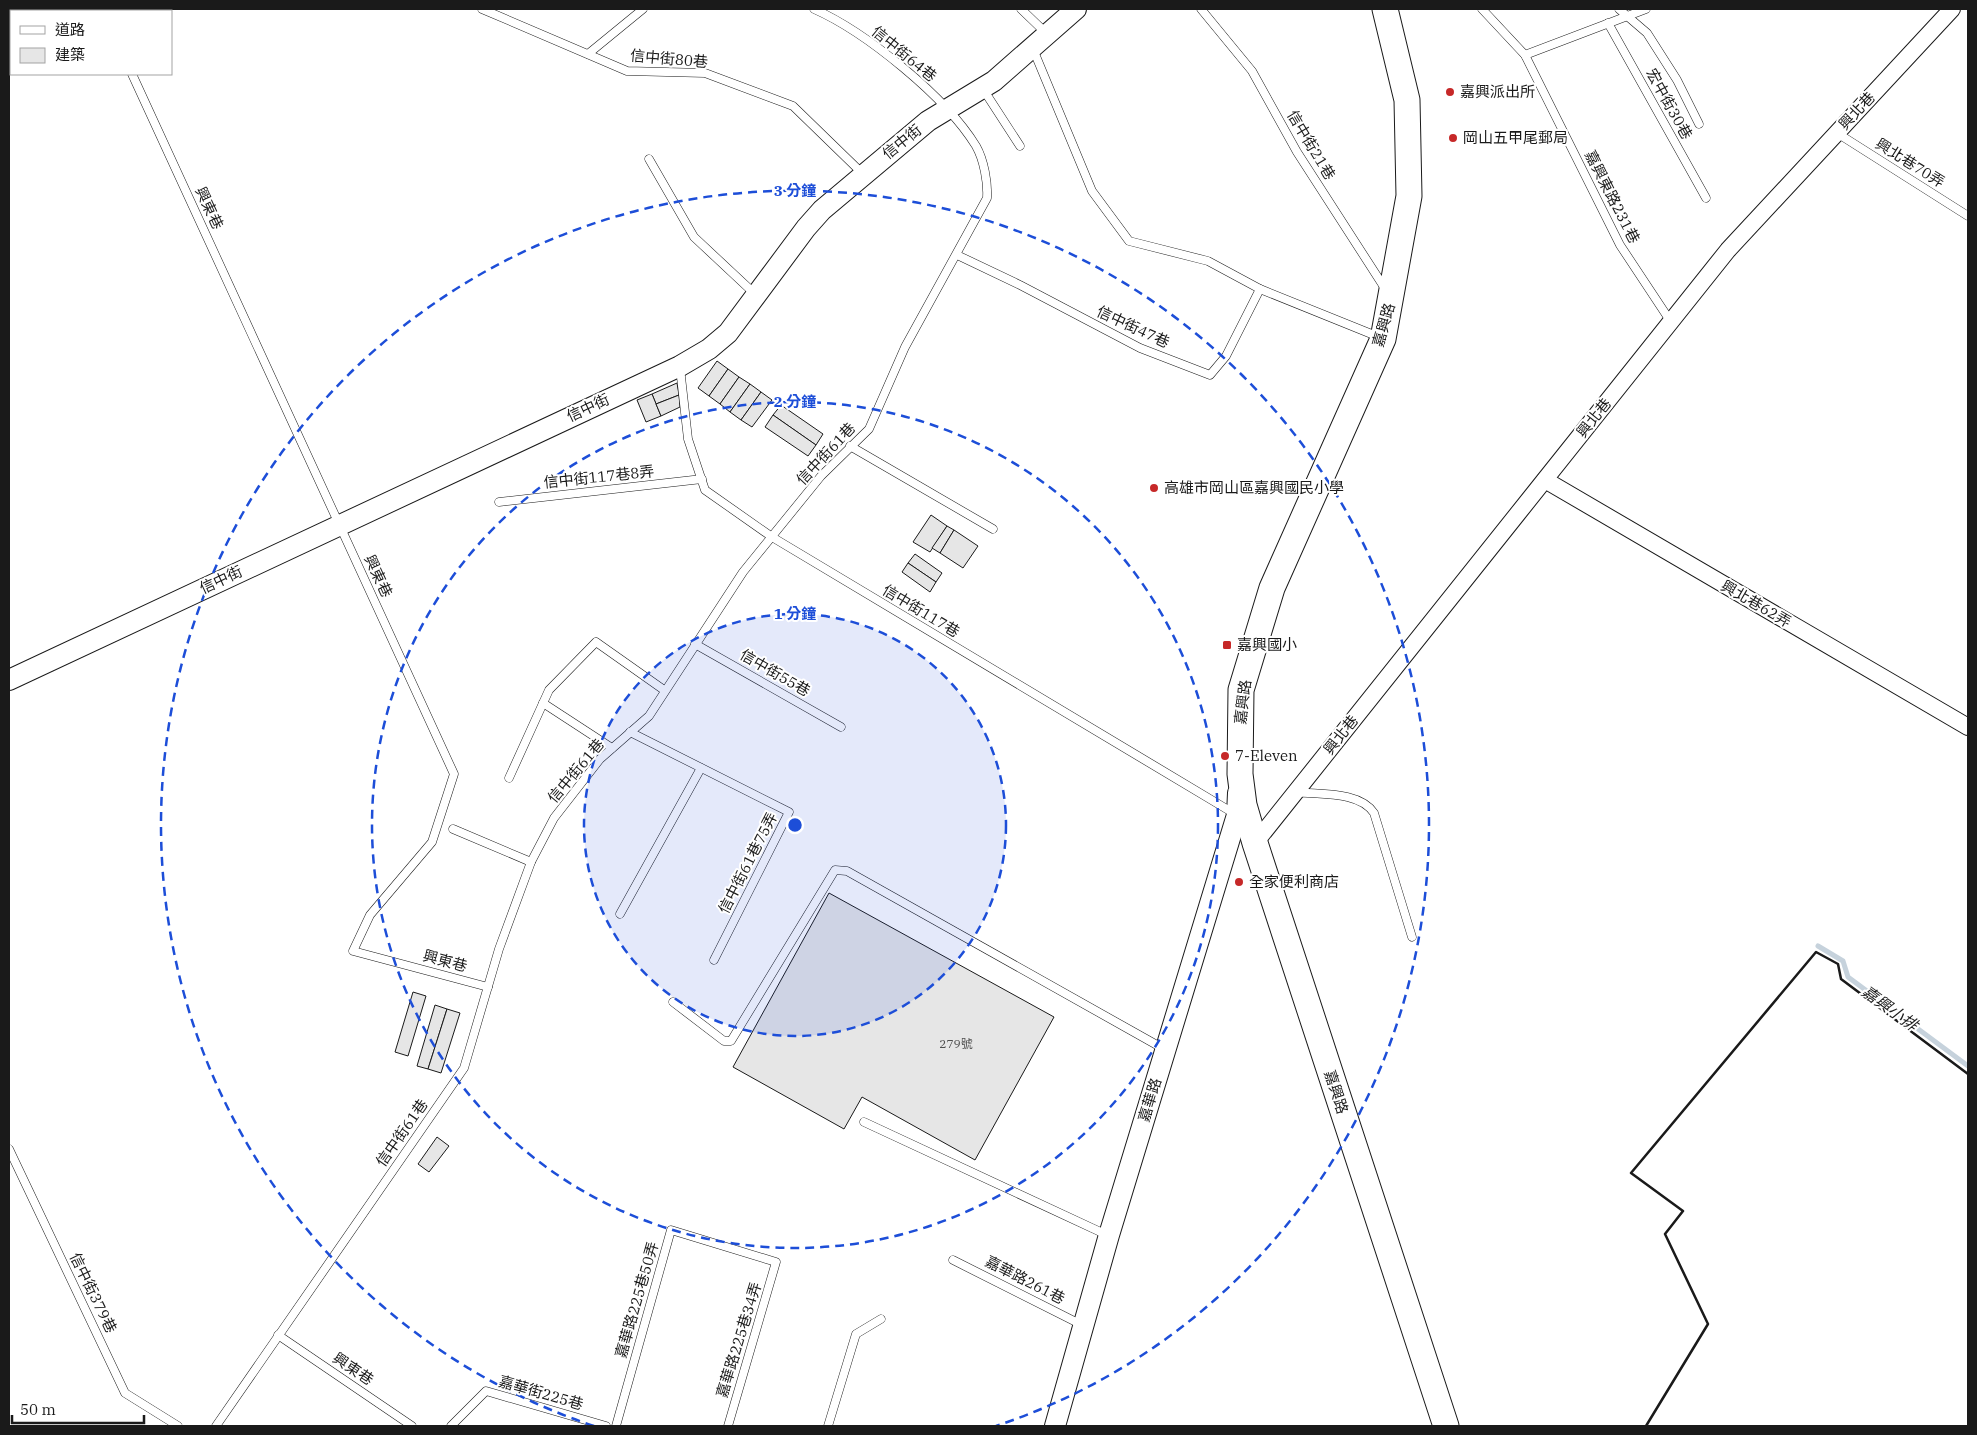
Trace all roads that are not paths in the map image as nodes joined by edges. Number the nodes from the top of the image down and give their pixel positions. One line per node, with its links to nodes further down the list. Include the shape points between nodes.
1 (482, 9): 16 (lane, 信中街80巷)
2 (643, 9): 16 (lane)
3 (814, 9): 20 (lane, 信中街64巷, via 840,21 878,48)
4 (1021, 9): 14 (lane)
5 (1076, 9): 14 (street, 信中街)
6 (1201, 9): 31 (lane, 信中街21巷, via 1252,71 1297,152)
7 (1385, 9): 31 (main road, 嘉興路, via 1407,100 1410,196)
8 (1482, 9): 17 (lane, 嘉興東路231巷)
9 (1619, 9): 12 (lane)
10 (1646, 9): 12 (lane)
11 (1952, 9): 22 (street, 興北巷)
12 (1625, 16): 13 (lane); 21 (lane, via 1647,34 1678,80)
13 (1608, 23): 17 (lane); 26 (lane, 宏中街30巷)
14 (1048, 35): 15 (street, 信中街)
15 (1033, 49): 19 (street, 信中街); 29 (lane, via 1092,191 1129,241 1208,261)
16 (588, 54): 25 (lane, 信中街80巷, via 627,71 705,73 793,106)
17 (1525, 55): 32 (lane, 嘉興東路231巷, via 1620,245)
18 (132, 75): 39 (lane, 興東巷)
19 (982, 89): 20 (street, 信中街); 23 (lane)
20 (949, 109): 25 (street, 信中街, via 928,121); 28 (lane, 信中街61巷, via 977,147 988,190 987,198)
21 (1699, 124)
22 (1837, 133): 27 (lane, 興北巷70弄); 32 (street, 興北巷, via 1728,250)
23 (1020, 146)
24 (649, 159): 30 (lane, via 694,237)
25 (863, 174): 30 (street, 信中街, via 806,228)
26 (1706, 198)
27 (1968, 216)
28 (957, 255): 29 (lane, 信中街47巷, via 1140,348 1210,375 1226,356); 35 (lane, 信中街61巷, via 905,347 869,429)
29 (1260, 288): 33 (lane)
30 (757, 296): 34 (street, 信中街, via 728,333 709,350)
31 (1392, 300): 33 (main road, 嘉興路)
32 (1671, 322): 37 (street, 興北巷)
33 (1383, 339): 51 (main road, 嘉興路, via 1272,588 1241,690)
34 (680, 366): 36 (lane, 信中街117巷, via 688,438); 39 (street, 信中街)
35 (850, 446): 40 (lane); 41 (lane, 信中街61巷)
36 (702, 479): 38 (lane, 信中街117巷8弄); 41 (lane, 信中街117巷, via 706,490)
37 (1544, 480): 47 (street, 興北巷62弄); 53 (street, 興北巷)
38 (499, 502)
39 (339, 524): 43 (street, 信中街); 61 (lane, 興東巷, via 454,774 432,842 370,915 353,951)
40 (993, 529)
41 (772, 537): 42 (lane, 信中街61巷, via 743,572); 54 (lane, 信中街117巷)
42 (695, 644): 44 (lane, 信中街61巷); 46 (lane, 信中街55巷)
43 (9, 680)
44 (664, 690): 45 (lane, via 596,642 549,690); 48 (lane, 信中街61巷, via 649,716)
45 (543, 702): 49 (lane); 52 (lane)
46 (841, 727)
47 (1968, 727)
48 (630, 732): 49 (lane, 信中街61巷); 50 (lane, 信中街61巷75弄)
49 (612, 748): 57 (lane, 信中街61巷, via 554,818)
50 (701, 768): 58 (lane); 60 (lane, 信中街61巷75弄, via 789,812)
51 (1240, 774): 54 (street, 嘉華路); 56 (main road, 嘉興路, via 1244,806)
52 (508, 778)
53 (1296, 792): 56 (street, 興北巷); 59 (lane, via 1358,799 1368,804 1374,813)
54 (1237, 815): 63 (street, 嘉華路)
55 (453, 830): 57 (lane)
56 (1255, 843): 81 (main road, 嘉興路)
57 (531, 862): 61 (lane, 信中街61巷)
58 (620, 914)
59 (1412, 937)
60 (714, 960)
61 (488, 987): 71 (lane, 信中街61巷, via 464,1068)
62 (673, 1002): 63 (lane, via 724,1041 731,1041 835,870 847,871)
63 (1166, 1050): 66 (street, 嘉華路)
64 (864, 1122): 66 (lane)
65 (9, 1149): 72 (lane, 信中街379巷, via 125,1393)
66 (1109, 1235): 70 (street, 嘉華路)
67 (953, 1260): 70 (lane, 嘉華路261巷)
68 (776, 1262): 77 (lane, 嘉華路225巷50弄, via 671,1230); 78 (lane, 嘉華路225巷34弄)
69 (881, 1319): 79 (lane, via 856,1334)
70 (1084, 1326): 80 (street, 嘉華路)
71 (278, 1335): 73 (lane, 信中街61巷); 74 (lane, 興東巷)
72 (178, 1426)
73 (216, 1426)
74 (412, 1426)
75 (451, 1426): 76 (lane, 嘉華街225巷, via 486,1391)
76 (606, 1426)
77 (616, 1426)
78 (728, 1426)
79 (828, 1426)
80 (1055, 1426)
81 (1446, 1426)

